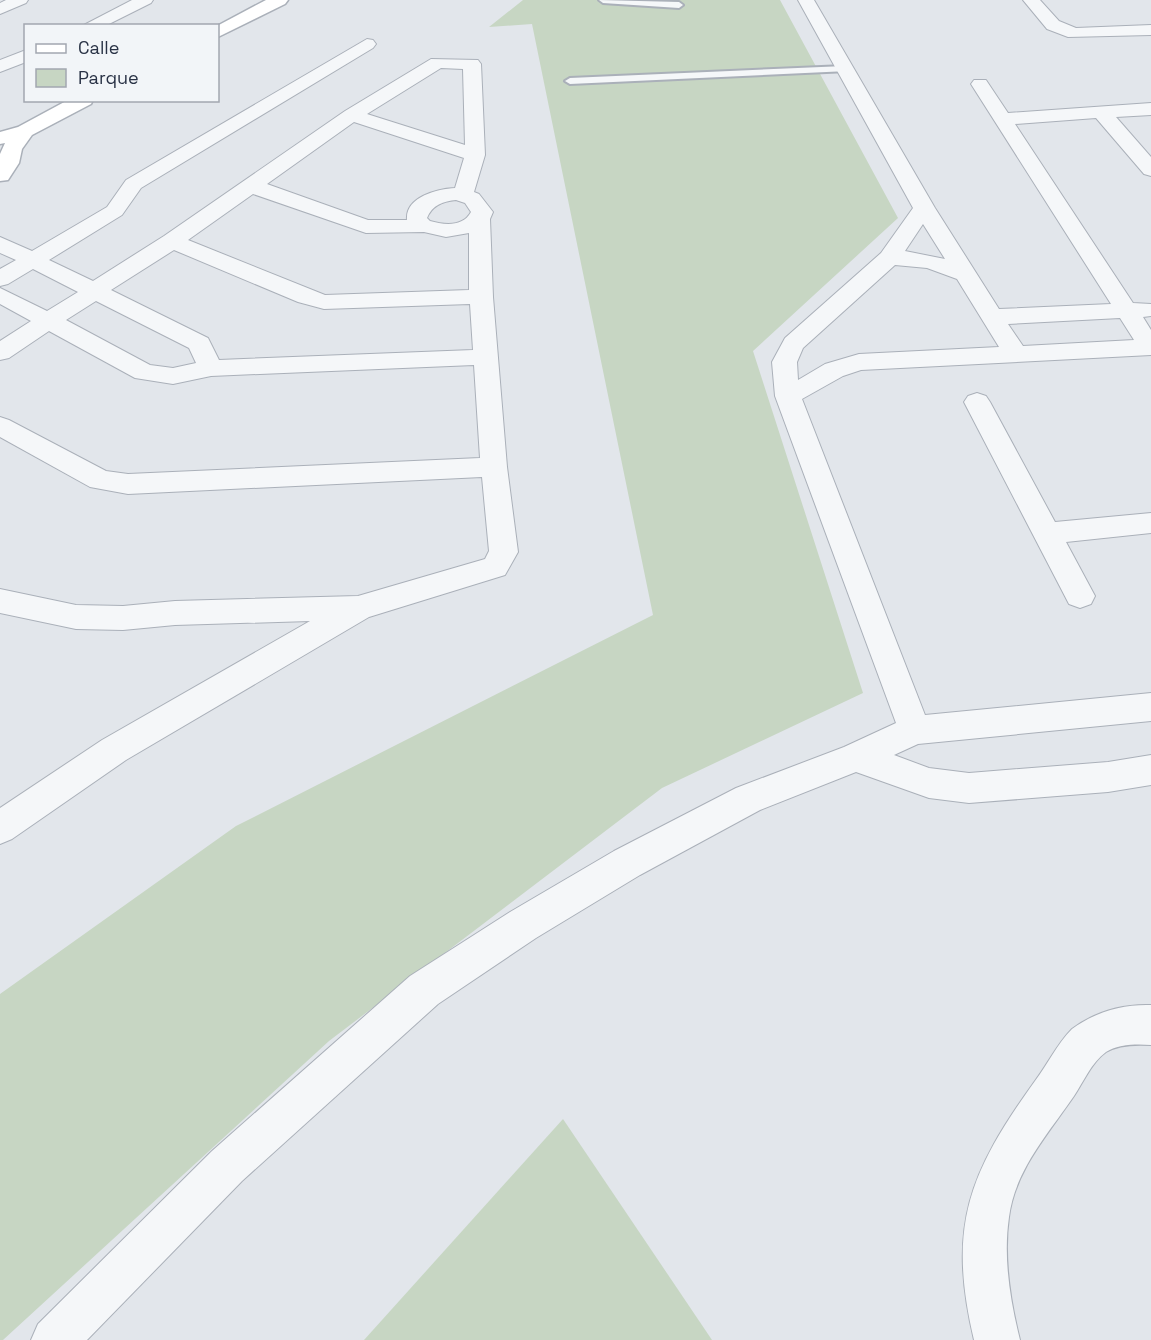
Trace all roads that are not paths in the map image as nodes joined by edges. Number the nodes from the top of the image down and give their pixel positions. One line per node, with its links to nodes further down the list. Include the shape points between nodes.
1 (6, 0): 8 (street)
2 (20, 0): 10 (street)
3 (145, 0): 11 (street)
4 (279, 0): 13 (street)
5 (603, 0): 9 (lane)
6 (806, 0): 17 (street)
7 (1031, 0): 12 (street, via 1053,25 1074,33)
8 (0, 3)
9 (679, 5)
10 (0, 9)
11 (94, 24)
12 (1151, 30)
13 (219, 31)
14 (367, 44): 38 (street, via 133,184 115,211)
15 (24, 56): 16 (street)
16 (0, 67)
17 (845, 69): 18 (lane); 32 (street)
18 (570, 81)
19 (980, 84): 24 (street)
20 (80, 102): 25 (street)
21 (1151, 110): 22 (street)
22 (1101, 112): 24 (street); 28 (street)
23 (352, 115): 27 (street); 27 (street, via 437,63 472,63); 30 (street)
24 (1005, 119): 44 (street)
25 (25, 131): 26 (street); 29 (street)
26 (0, 138)
27 (475, 155): 31 (street)
28 (1151, 170)
29 (0, 175)
30 (252, 186): 34 (street, via 366,227); 35 (street)
31 (463, 195): 33 (street, via 479,205); 34 (street, via 438,196 420,206 418,220)
32 (924, 208): 37 (street); 39 (street)
33 (479, 219): 34 (street, via 467,227 448,231); 43 (street)
34 (425, 226)
35 (172, 241): 41 (street); 43 (street, via 324,302)
36 (0, 244): 38 (street)
37 (889, 258): 39 (street, via 935,262); 48 (street)
38 (33, 260): 40 (street); 41 (street)
39 (964, 274): 46 (street)
40 (0, 279)
41 (94, 291): 47 (street); 55 (street, via 199,343)
42 (0, 294): 47 (street)
43 (481, 297): 53 (street)
44 (1140, 311): 45 (street); 49 (street)
45 (1048, 315): 46 (street); 51 (street)
46 (992, 317): 52 (street)
47 (48, 321): 50 (street); 55 (street, via 144,372 173,376)
48 (811, 328): 54 (street, via 829,346); 56 (street, via 784,357)
49 (1151, 347): 51 (street)
50 (0, 351)
51 (1070, 351): 52 (street)
52 (1015, 353): 54 (street)
53 (486, 357): 55 (street); 59 (street)
54 (859, 362): 56 (street, via 834,370)
55 (211, 368)
56 (788, 396): 66 (street)
57 (977, 402): 61 (street)
58 (0, 426): 59 (street, via 100,480 128,484)
59 (494, 467): 64 (street, via 504,552 495,567)
60 (1151, 523): 61 (street)
61 (1047, 533): 62 (street)
62 (1080, 596)
63 (0, 600): 64 (street, via 76,617)
64 (359, 608): 69 (street, via 114,750)
65 (1147, 715): 66 (street)
66 (915, 730): 67 (street)
67 (856, 756): 68 (street, via 928,783 969,788); 71 (street, via 748,799 627,863 424,990 227,1166)
68 (1151, 770)
69 (0, 828)
70 (1151, 1025): 72 (street, via 1108,1030 1086,1044 1011,1151 996,1180 987,1215 984,1254 986,1296)
71 (54, 1340)
72 (997, 1340)

